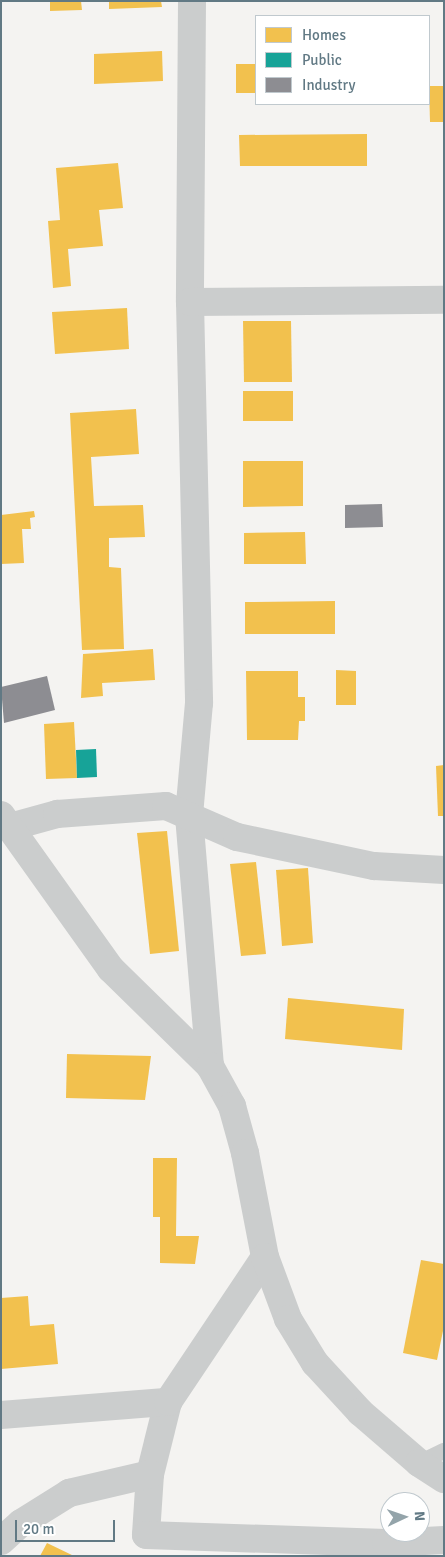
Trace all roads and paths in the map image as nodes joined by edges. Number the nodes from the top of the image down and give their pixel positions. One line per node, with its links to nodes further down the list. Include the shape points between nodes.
1 (192, 1): 3 (street)
2 (444, 300): 3 (street)
3 (190, 302): 4 (street, via 198,703)
4 (189, 816): 5 (street, via 166,806); 6 (street, via 237,837 374,866); 7 (street)
5 (6, 821): 7 (street, via 111,969)
6 (444, 870)
7 (210, 1066): 8 (street, via 232,1106 245,1152)
8 (265, 1257): 9 (street); 12 (street, via 288,1319 315,1364 360,1412)
9 (168, 1402): 10 (street); 13 (street)
10 (1, 1415)
11 (444, 1451): 12 (lane)
12 (419, 1463): 14 (street)
13 (150, 1474): 16 (street, via 69,1493 21,1523); 17 (street, via 146,1535)
14 (444, 1479)
15 (444, 1540): 17 (street)
16 (1, 1541)
17 (384, 1549)

